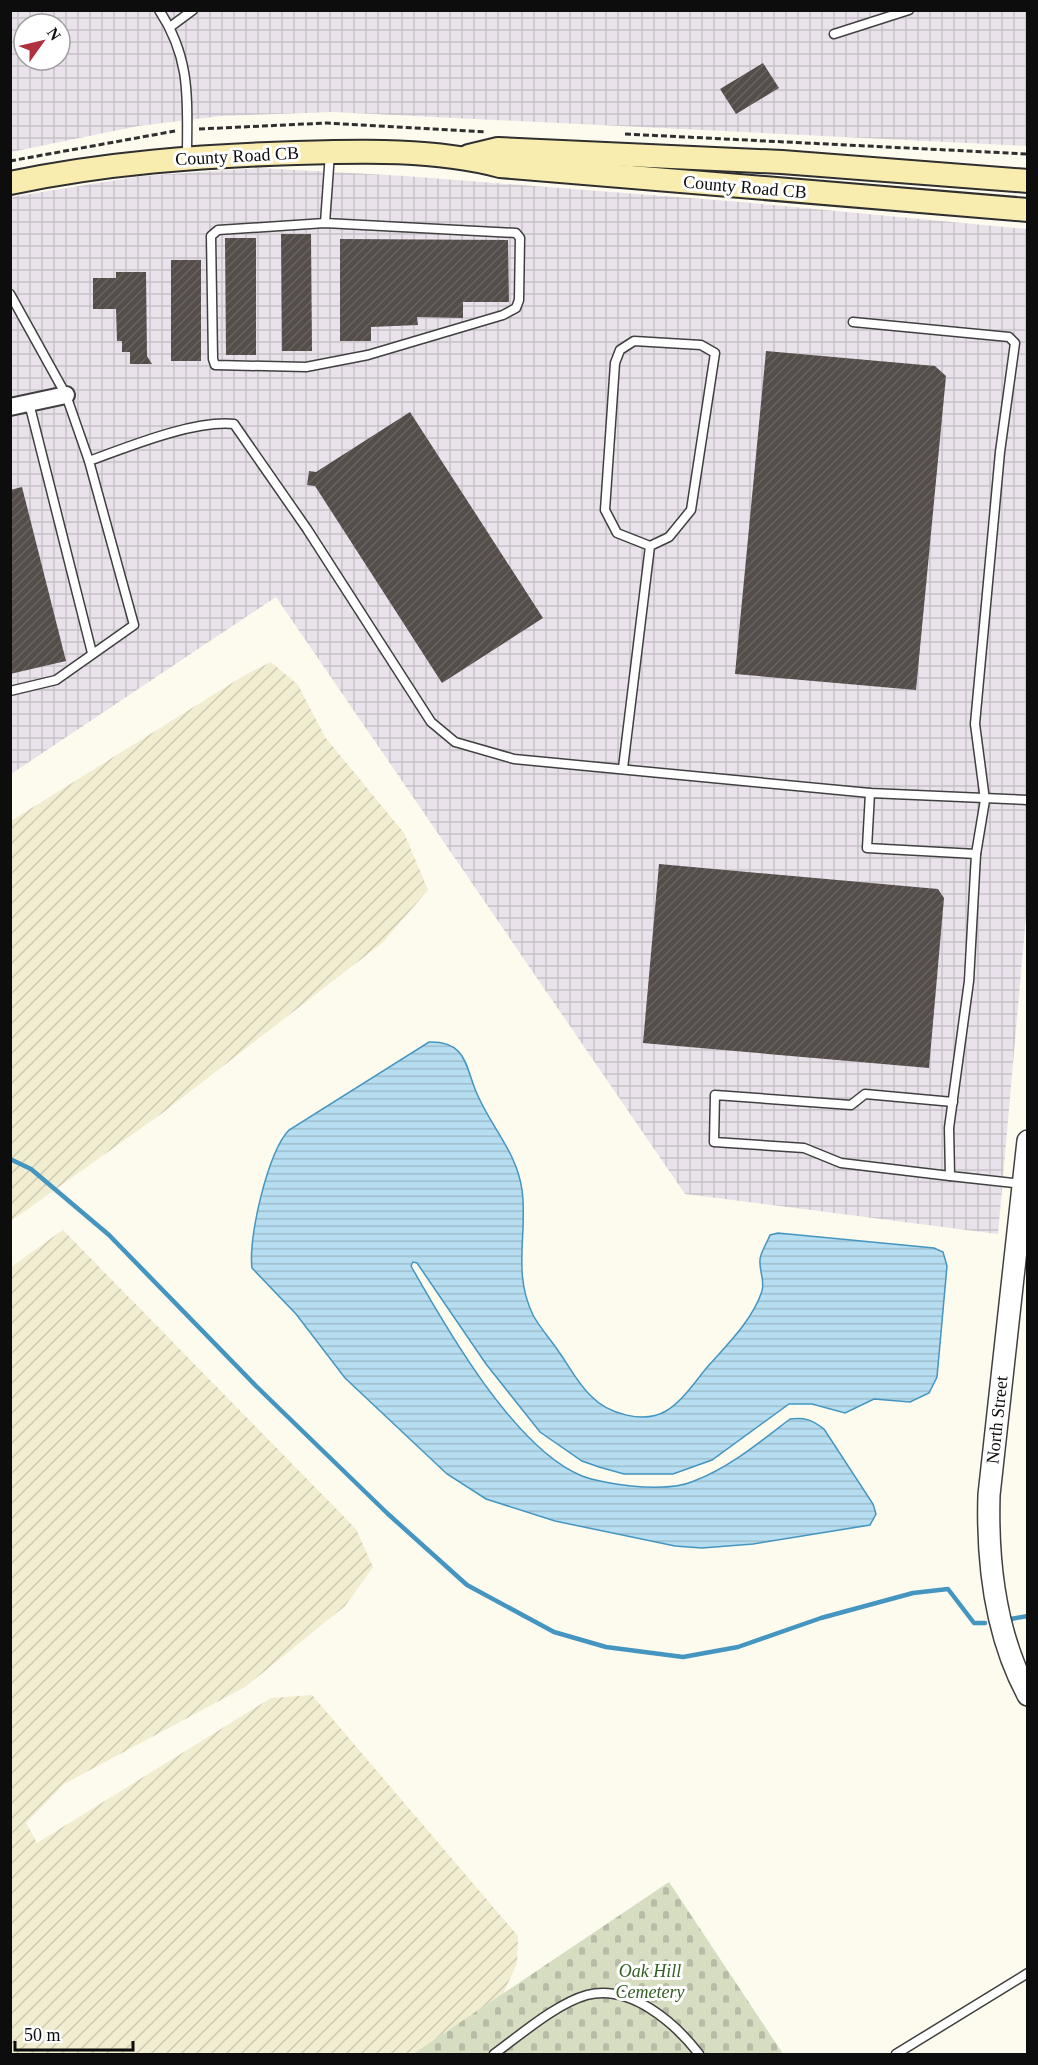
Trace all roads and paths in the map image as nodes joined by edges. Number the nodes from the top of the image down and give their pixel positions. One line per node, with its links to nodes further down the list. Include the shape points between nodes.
1 (159, 10): 4 (lane)
2 (193, 10): 4 (lane)
3 (909, 10): 5 (lane)
4 (170, 27): 8 (lane, via 177,39 185,77)
5 (834, 34)
6 (330, 152): 7 (main road, County Road CB); 8 (main road, County Road CB); 12 (lane)
7 (464, 157): 9 (main road, County Road CB, via 498,149 782,162); 11 (main road, County Road CB, via 500,166)
8 (187, 158): 10 (main road, County Road CB)
9 (1028, 181)
10 (10, 183)
11 (1028, 210)
12 (325, 223): 12 (lane, via 214,232 211,237 215,365 306,367 368,356 516,308 520,238 516,233)
13 (10, 294): 15 (lane)
14 (853, 322): 24 (lane, via 1009,337 1015,343 1000,452 975,724)
15 (66, 396): 16 (street); 18 (lane)
16 (29, 403): 17 (street); 20 (lane)
17 (10, 407)
18 (89, 461): 20 (lane, via 134,625); 22 (lane, via 154,438 220,422 234,424 431,722 455,741 514,759)
19 (650, 546): 19 (lane, via 669,537 691,510 715,353 701,345 634,341 620,350 615,363 605,510 617,533); 22 (lane)
20 (92, 653): 21 (lane, via 56,680)
21 (10, 691)
22 (623, 768): 23 (lane)
23 (870, 793): 24 (lane); 26 (lane, via 867,848)
24 (985, 800): 25 (lane); 26 (lane)
25 (1028, 800)
26 (976, 854): 27 (lane, via 969,981)
27 (953, 1102): 29 (lane); 29 (lane, via 865,1094 851,1105 715,1095 714,1142 804,1148 841,1163)
28 (1028, 1141): 30 (street, North Street)
29 (950, 1176): 30 (lane)
30 (1023, 1184): 31 (street, North Street, via 988,1534 998,1613)
31 (1028, 1695)
32 (1028, 1973): 35 (lane)
33 (494, 2055): 34 (lane, via 588,1995 625,1998 666,2019 686,2036)
34 (699, 2055)
35 (896, 2055)

